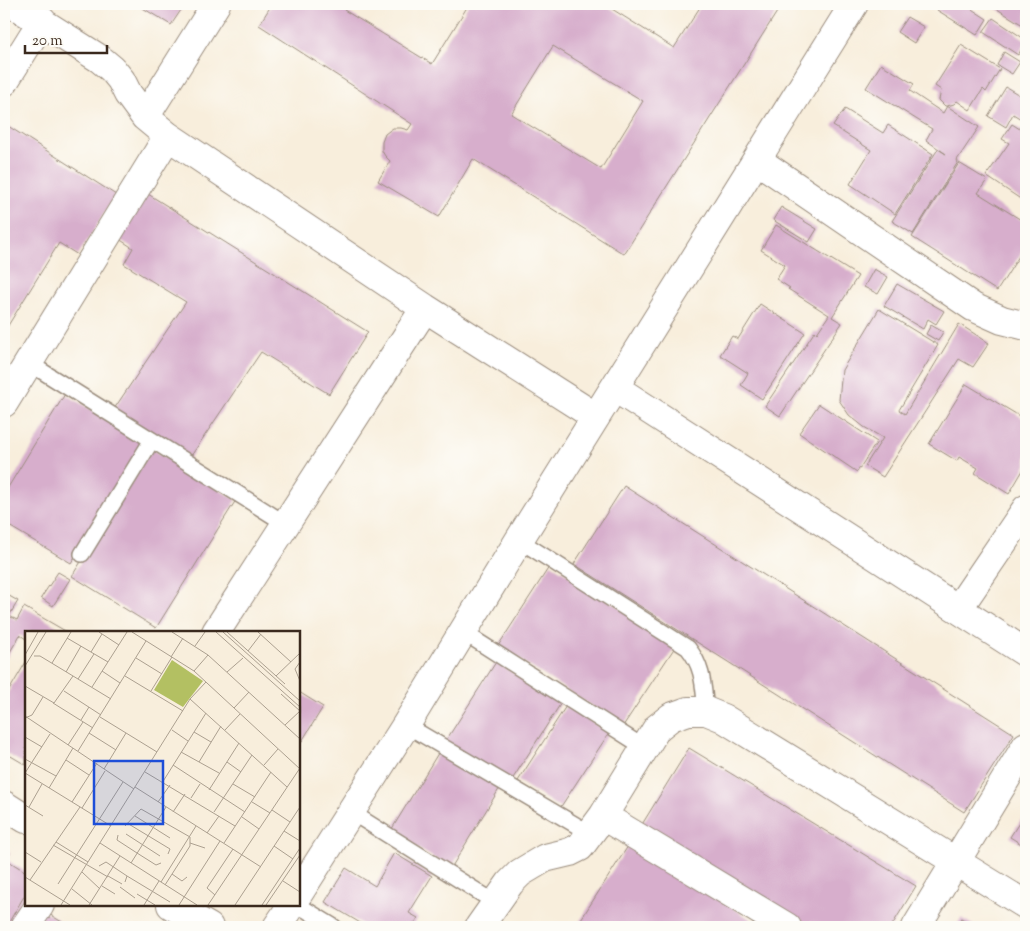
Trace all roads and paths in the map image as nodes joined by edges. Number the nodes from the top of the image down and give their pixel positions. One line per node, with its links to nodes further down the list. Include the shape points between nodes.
1 (13, 4): 4 (street)
2 (216, 4): 6 (street)
3 (854, 4): 8 (street)
4 (42, 21): 5 (street); 6 (street, via 112,69)
5 (4, 82)
6 (145, 117): 7 (street)
7 (168, 136): 9 (street); 11 (street)
8 (757, 160): 10 (street, via 974,307 994,317); 12 (street)
9 (425, 308): 14 (street); 17 (street)
10 (1023, 319)
11 (29, 363): 13 (street); 15 (lane)
12 (615, 388): 14 (street); 20 (street)
13 (4, 403)
14 (596, 417): 18 (street)
15 (152, 440): 17 (lane); 19 (lane)
16 (1026, 509): 20 (street)
17 (286, 524): 21 (street)
18 (519, 540): 22 (street); 24 (lane, via 688,648 700,668)
19 (82, 554)
20 (958, 609): 23 (street)
21 (217, 631)
22 (463, 632): 25 (street); 27 (lane)
23 (1026, 653)
24 (706, 711): 27 (street, via 688,711 671,717 657,728); 32 (street, via 723,718)
25 (406, 725): 29 (street); 31 (lane)
26 (1026, 746): 32 (street)
27 (645, 748): 31 (street)
28 (4, 805): 30 (street)
29 (351, 812): 33 (street); 39 (lane)
30 (25, 818)
31 (597, 825): 39 (street, via 580,847 545,858 520,872 510,883); 44 (street)
32 (956, 863): 34 (street); 45 (street)
33 (300, 892)
34 (1026, 905)
35 (39, 906): 40 (street)
36 (173, 906): 41 (street)
37 (291, 906): 42 (street)
38 (300, 906): 43 (lane)
39 (492, 918)
40 (25, 927)
41 (208, 927)
42 (277, 927)
43 (334, 927)
44 (787, 927)
45 (916, 927)

